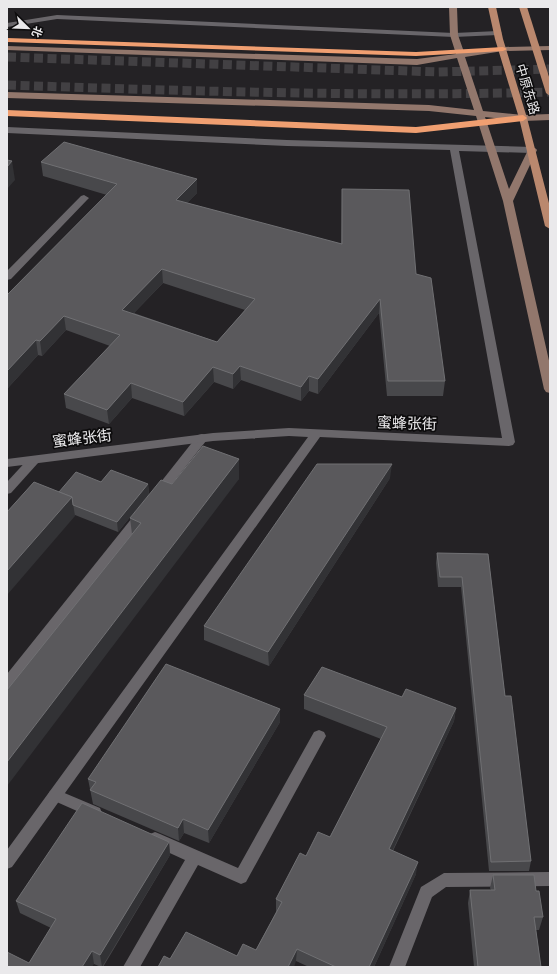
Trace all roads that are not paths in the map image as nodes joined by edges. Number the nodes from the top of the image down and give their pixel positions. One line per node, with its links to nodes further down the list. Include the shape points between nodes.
1 (453, 7): 6 (main road)
2 (492, 7): 5 (main road, 中原东路)
3 (523, 7): 9 (main road, 中原东路)
4 (7, 25): 6 (street, via 57,17)
5 (498, 33): 6 (street); 11 (main road, 中原东路)
6 (454, 35): 12 (main road)
7 (7, 40): 12 (highway)
8 (7, 48): 12 (main road, via 417,62)
9 (535, 48): 10 (main road); 11 (main road); 13 (main road, 中原东路)
10 (550, 48)
11 (503, 50): 12 (main road); 18 (main road, 中原东路)
12 (460, 54): 16 (main road)
13 (550, 93)
14 (7, 95): 16 (main road, via 421,108)
15 (7, 113): 19 (highway, via 416,130)
16 (479, 113): 18 (main road); 19 (main road)
17 (550, 117): 18 (main road)
18 (523, 118): 19 (highway); 23 (main road, 中原东路)
19 (482, 122): 22 (main road)
20 (7, 130): 21 (street)
21 (454, 148): 22 (street); 29 (street, 蜜蜂张街, via 509,442)
22 (491, 149): 23 (street); 25 (main road)
23 (532, 150): 25 (main road); 26 (main road, 中原东路)
24 (84, 198): 27 (street)
25 (508, 201): 28 (main road)
26 (550, 226)
27 (7, 277)
28 (550, 389)
29 (316, 434): 30 (street, 蜜蜂张街, via 289,432); 36 (street)
30 (202, 438): 31 (street, 蜜蜂张街); 34 (street)
31 (34, 460): 32 (street, 蜜蜂张街); 33 (street)
32 (7, 463)
33 (7, 490)
34 (7, 684)
35 (319, 736): 39 (street, via 241,877)
36 (55, 795): 37 (street); 40 (street)
37 (111, 820)
38 (139, 832): 39 (street)
39 (195, 857): 42 (street)
40 (7, 862)
41 (550, 879): 43 (street, via 444,880 426,892)
42 (131, 967)
43 (397, 967)

